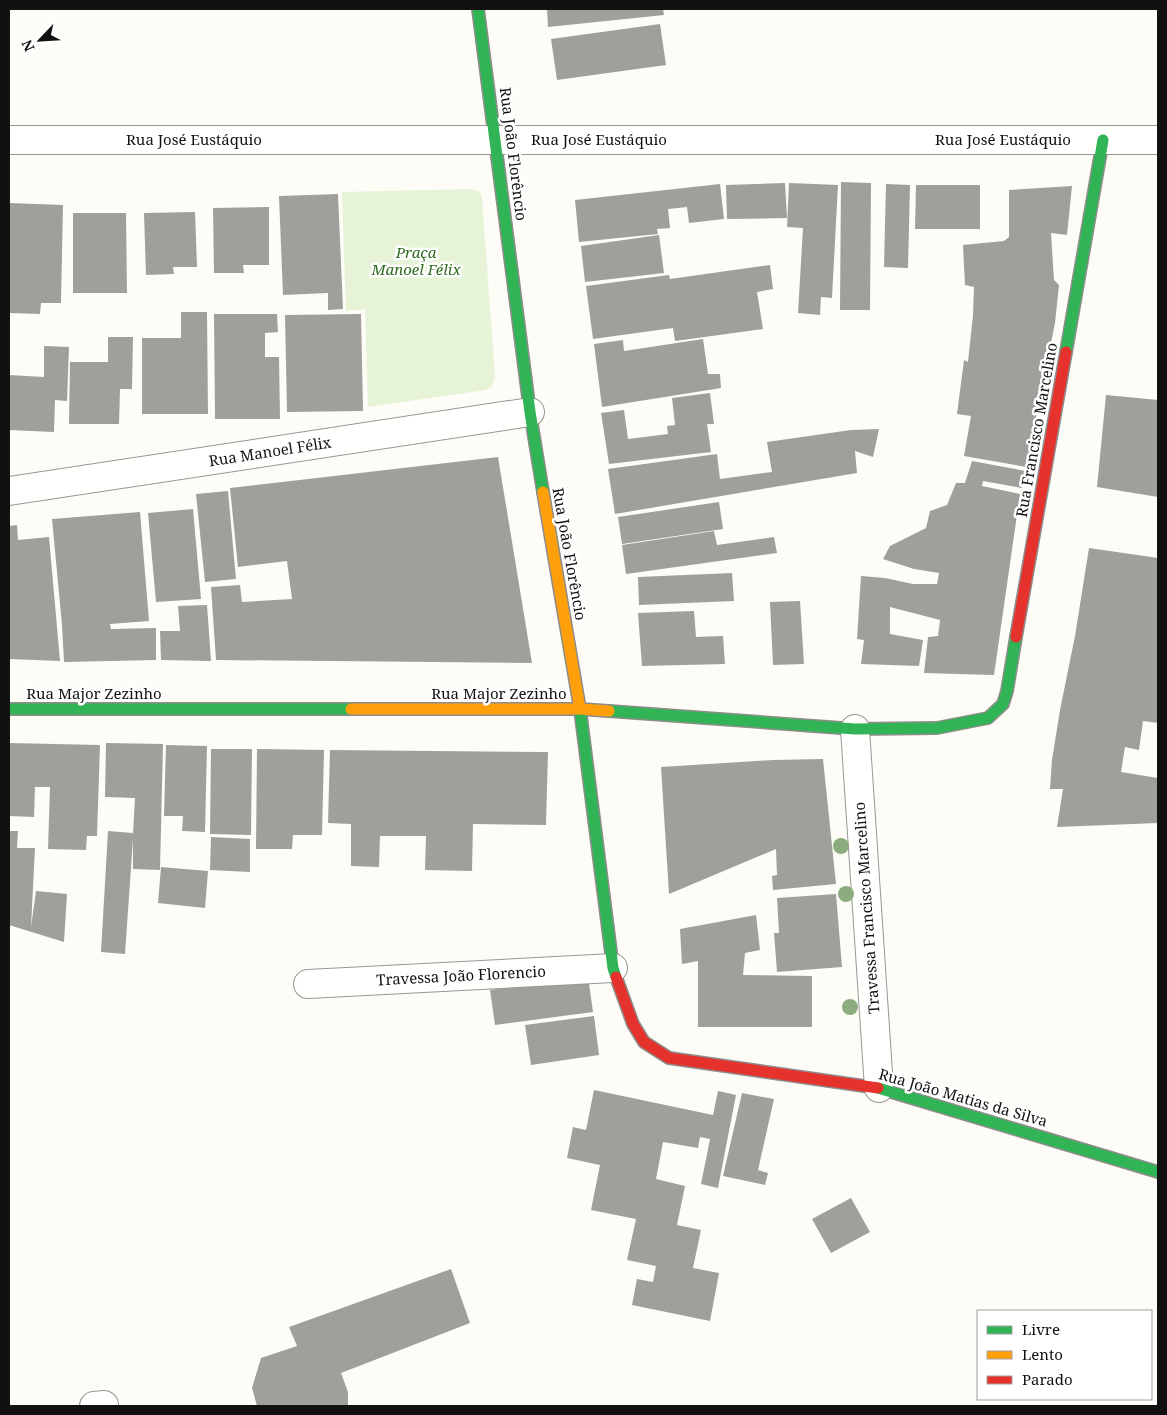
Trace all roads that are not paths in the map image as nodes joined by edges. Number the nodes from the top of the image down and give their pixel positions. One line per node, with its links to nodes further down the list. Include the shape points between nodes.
1 (478, 9): 3 (street, Rua João Florêncio)
2 (9, 140): 3 (street, Rua José Eustáquio)
3 (496, 140): 4 (street, Rua José Eustáquio); 6 (street, Rua João Florêncio)
4 (1103, 140): 5 (street, Rua José Eustáquio); 10 (street, Rua Francisco Marcelino, via 1007,691 1003,704)
5 (1158, 140)
6 (530, 412): 7 (street, Rua Manoel Félix); 9 (street, Rua João Florêncio)
7 (9, 491)
8 (9, 709): 9 (street, Rua Major Zezinho)
9 (580, 709): 11 (street, Rua Major Zezinho); 12 (street, Rua João Florêncio)
10 (988, 718): 11 (street, Rua Major Zezinho, via 937,728)
11 (855, 729): 15 (street, Travessa Francisco Marcelino)
12 (613, 968): 13 (street, Travessa João Florencio); 14 (street, Rua João Florêncio, via 633,1024 644,1042 669,1058)
13 (308, 984)
14 (696, 1063): 15 (street, Rua João Matias da Silva)
15 (879, 1088): 16 (street, Rua João Matias da Silva)
16 (1158, 1172)

